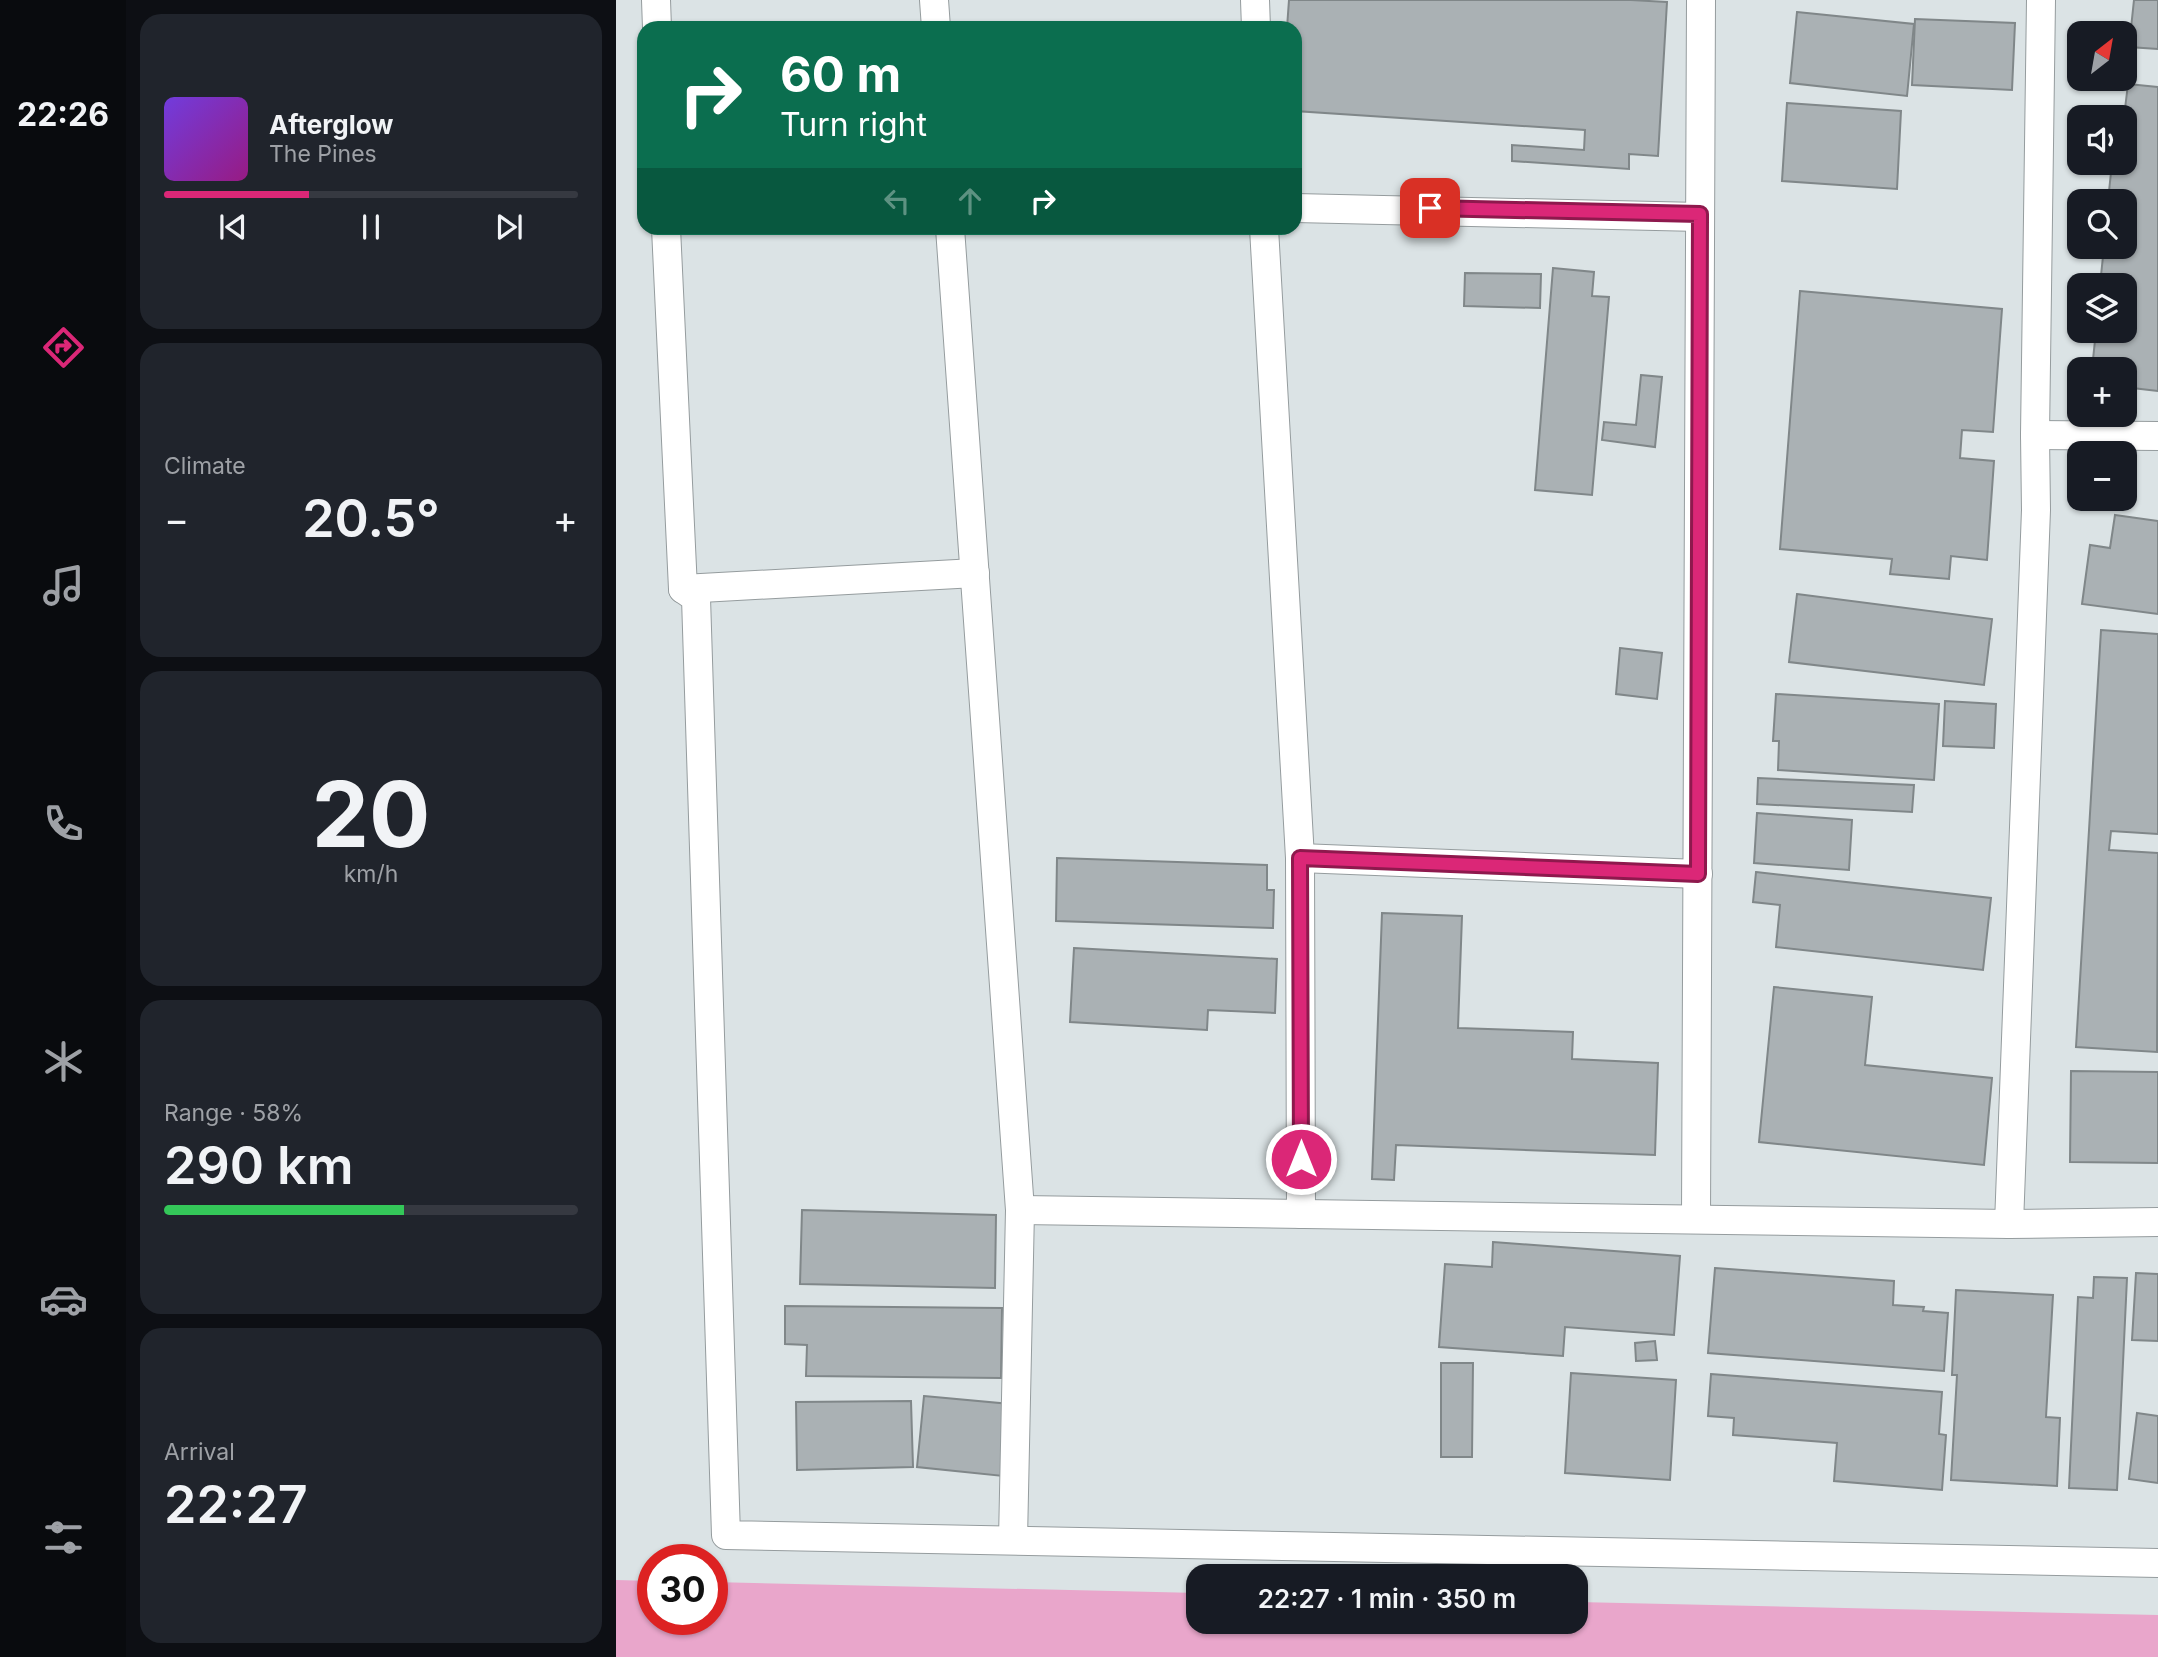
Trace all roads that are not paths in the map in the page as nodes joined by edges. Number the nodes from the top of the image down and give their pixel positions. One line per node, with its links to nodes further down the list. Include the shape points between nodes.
1 (656, 0): 6 (street)
2 (934, 0): 7 (street)
3 (1255, 0): 8 (street)
4 (1701, 0): 10 (street)
5 (2040, 0): 14 (street)
6 (657, 21)
7 (936, 21)
8 (1256, 21)
9 (1302, 206): 10 (street)
10 (1700, 216): 19 (street)
11 (666, 235): 17 (street)
12 (951, 235): 16 (street)
13 (1264, 235): 18 (street)
14 (2035, 435): 15 (street); 24 (street)
15 (2158, 436)
16 (975, 577): 17 (street); 20 (street)
17 (689, 594): 25 (street, via 726,1535)
18 (1300, 858): 19 (street); 21 (street)
19 (1698, 874): 22 (street)
20 (1020, 1210): 21 (street); 25 (street)
21 (1301, 1214): 22 (street)
22 (1696, 1219): 24 (street)
23 (2158, 1222): 24 (street)
24 (2009, 1224)
25 (1013, 1540): 26 (street)
26 (2158, 1563)

